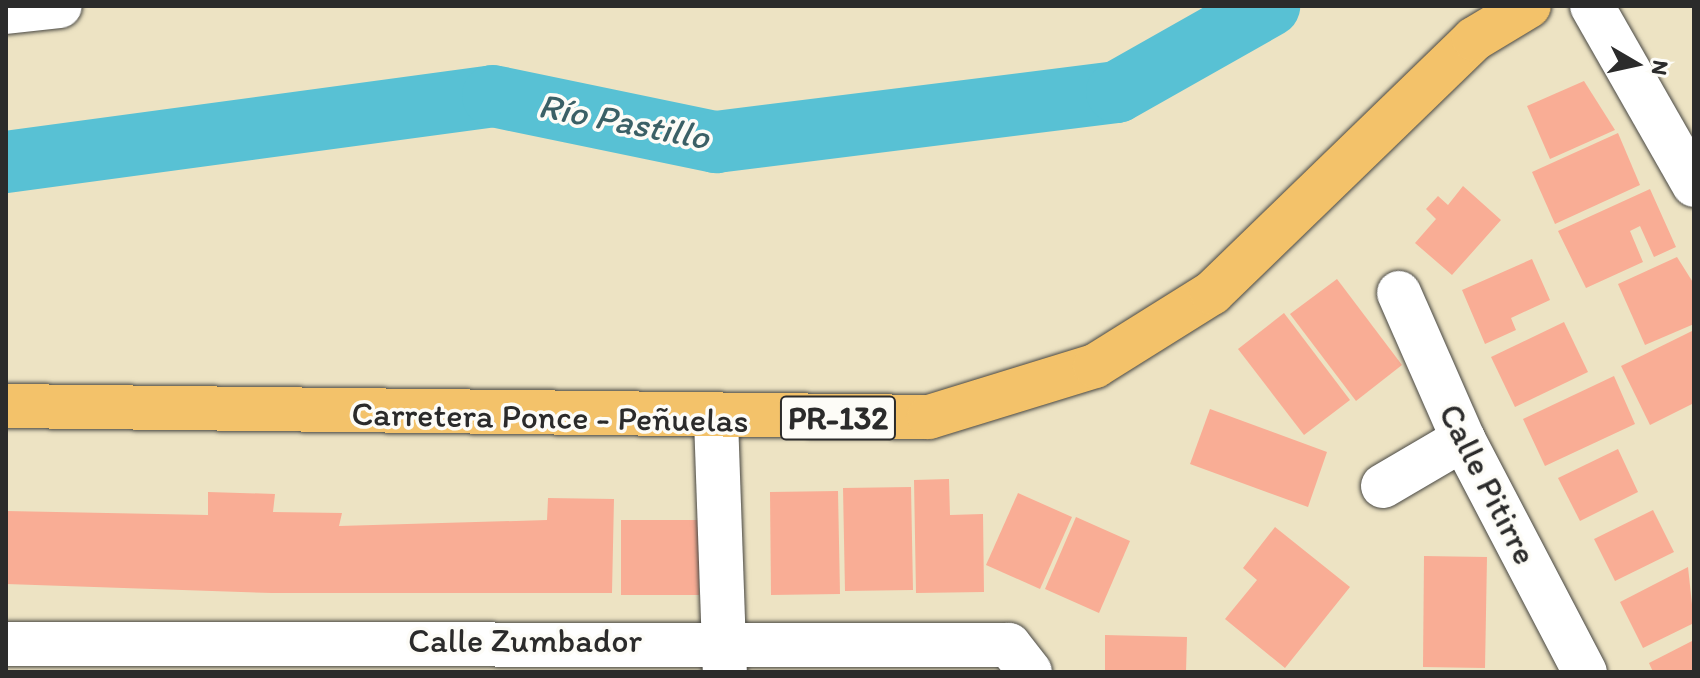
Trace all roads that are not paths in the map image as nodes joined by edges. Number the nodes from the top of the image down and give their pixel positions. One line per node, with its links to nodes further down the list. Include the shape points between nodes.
1 (60, 6): 4 (street)
2 (1529, 6): 9 (main road, Carretera Ponce - Peñuelas / PR-132, via 1474,39 1212,293 1095,366 929,417)
3 (1592, 6): 5 (street)
4 (6, 12)
5 (1682, 130): 6 (street)
6 (1694, 185)
7 (1399, 293): 10 (street, Calle Pitirre)
8 (6, 406): 9 (main road, Carretera Ponce - Peñuelas / PR-132)
9 (716, 419): 13 (street)
10 (1463, 439): 11 (street); 17 (street, Calle Pitirre)
11 (1383, 486)
12 (6, 644): 14 (street, Calle Zumbador)
13 (726, 656): 15 (street, Calle Zumbador); 16 (street, Calle Zumbador, via 1009,645)
14 (90, 657): 15 (street, Calle Zumbador)
15 (410, 657)
16 (1030, 672)
17 (1585, 672)

